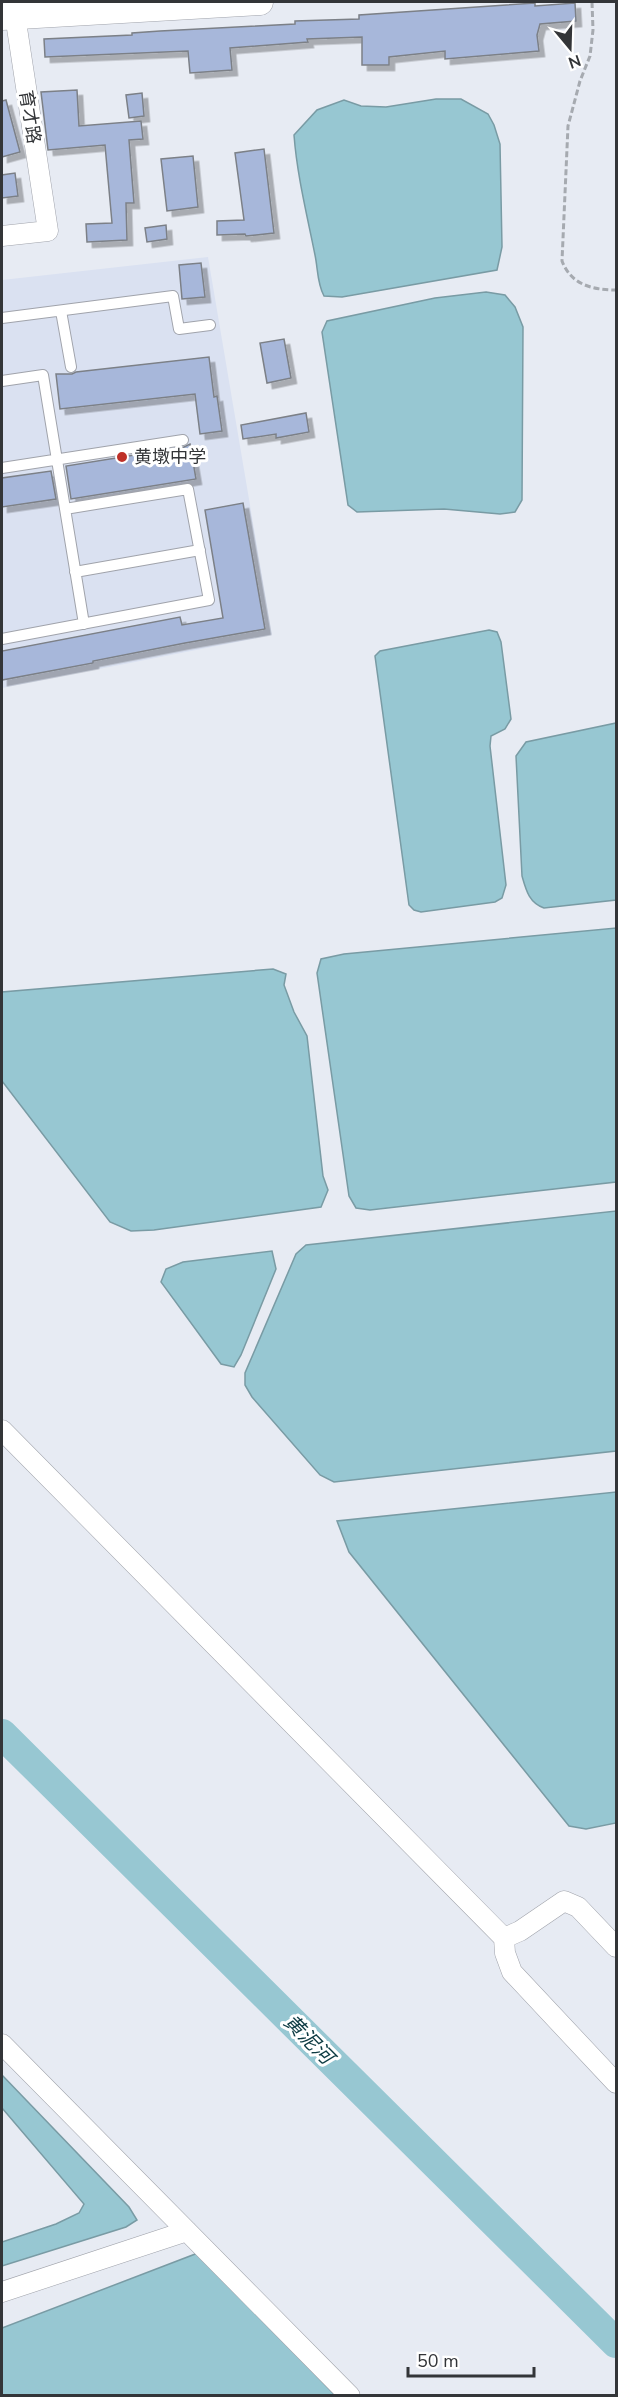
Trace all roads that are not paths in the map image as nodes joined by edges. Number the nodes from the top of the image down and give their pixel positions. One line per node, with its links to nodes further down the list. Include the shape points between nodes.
1 (260, 2): 2 (street)
2 (10, 12): 3 (street, 育才路, via 48,231)
3 (2, 236)
4 (61, 311): 5 (lane); 6 (lane, via 173,296 179,329); 7 (lane)
5 (2, 318)
6 (210, 325)
7 (71, 367)
8 (2, 381): 10 (lane, via 43,375)
9 (183, 440): 10 (lane)
10 (56, 460): 11 (lane); 12 (lane)
11 (2, 468)
12 (65, 510): 13 (lane, via 188,489); 14 (lane)
13 (200, 550): 14 (lane); 15 (lane, via 209,600)
14 (75, 572): 15 (lane)
15 (84, 624): 16 (lane)
16 (2, 639)
17 (2, 1430): 18 (street)
18 (504, 1938): 19 (street, via 564,1901 578,1907); 21 (street, via 512,1972)
19 (616, 1947)
20 (2, 2044): 22 (street)
21 (616, 2083)
22 (187, 2231): 23 (street); 24 (street)
23 (2, 2292)
24 (350, 2396)

